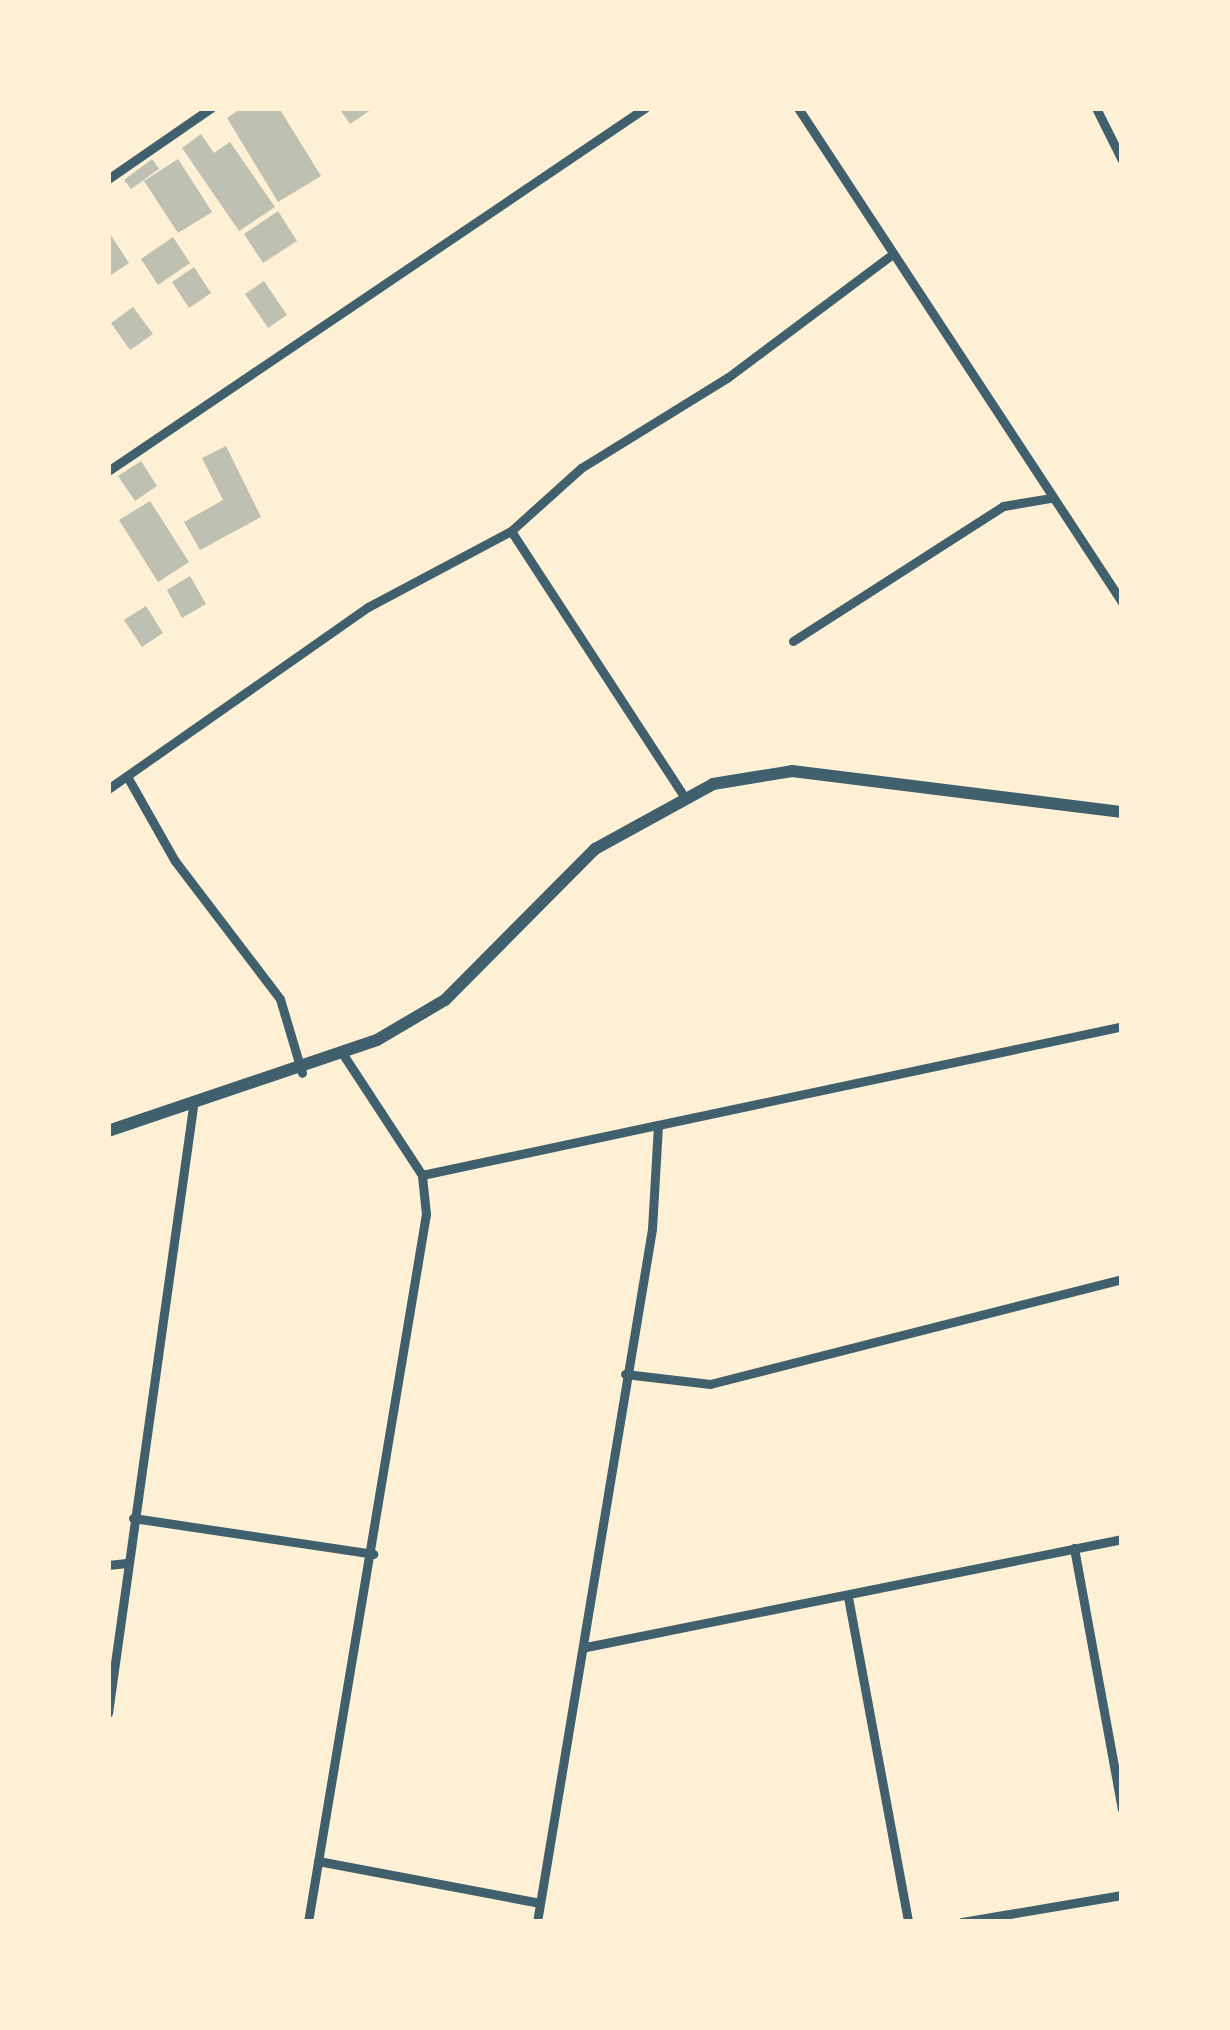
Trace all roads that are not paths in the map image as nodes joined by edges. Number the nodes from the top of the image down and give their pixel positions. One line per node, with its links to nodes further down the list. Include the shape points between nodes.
1 (211, 108): 6 (street)
2 (645, 108): 8 (street)
3 (798, 108): 7 (street)
4 (1096, 108): 5 (street)
5 (1122, 160)
6 (108, 179)
7 (889, 257): 9 (street); 10 (street, via 727,378 580,468)
8 (108, 471)
9 (1051, 498): 11 (street); 12 (street, via 1004,506)
10 (511, 531): 13 (street, via 368,607); 15 (street)
11 (1122, 602)
12 (793, 640)
13 (128, 778): 14 (street); 19 (street, via 175,861 280,1000)
14 (108, 789)
15 (683, 795): 16 (street, via 792,771); 18 (street, via 595,849 445,1000)
16 (1122, 812)
17 (1122, 1026): 21 (street)
18 (344, 1056): 19 (street); 23 (street)
19 (302, 1073): 20 (street)
20 (193, 1107): 22 (street); 26 (street, via 181,1252)
21 (658, 1125): 23 (street); 25 (street)
22 (108, 1131)
23 (422, 1175): 29 (street, via 425,1214)
24 (1122, 1279): 25 (street, via 710,1384)
25 (625, 1374): 33 (street)
26 (133, 1518): 29 (street); 30 (street)
27 (1122, 1539): 28 (street)
28 (1074, 1548): 32 (street); 35 (street)
29 (373, 1554): 37 (street)
30 (127, 1563): 31 (street); 34 (street)
31 (108, 1565)
32 (848, 1597): 33 (street); 42 (street)
33 (586, 1647): 39 (street)
34 (108, 1713)
35 (1120, 1789): 36 (street)
36 (1122, 1809)
37 (318, 1862): 39 (street); 40 (street)
38 (1122, 1895): 43 (street)
39 (536, 1902): 41 (street)
40 (308, 1922)
41 (537, 1922)
42 (908, 1922)
43 (962, 1922)

